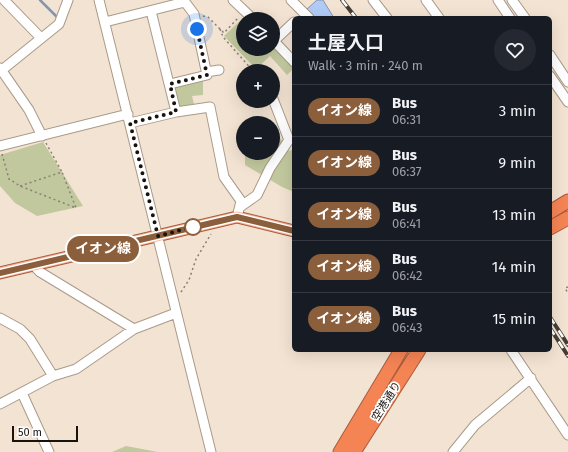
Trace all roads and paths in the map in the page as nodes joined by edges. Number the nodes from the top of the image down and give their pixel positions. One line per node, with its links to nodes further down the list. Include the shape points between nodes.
1 (4, 0): 22 (street)
2 (68, 0): 22 (street, via 59,24)
3 (99, 0): 18 (street)
4 (233, 0): 11 (street)
5 (291, 0): 13 (street)
6 (373, 0): 14 (street)
7 (426, 0): 15 (street)
8 (498, 0): 16 (street)
9 (512, 0): 17 (street)
10 (151, 11): 12 (street, via 185,2); 18 (street); 32 (street)
11 (245, 11): 20 (path, via 224,33)
12 (194, 14): 20 (path, via 208,17); 29 (street)
13 (304, 16)
14 (385, 16)
15 (438, 16)
16 (509, 16)
17 (524, 16)
18 (105, 22): 36 (street)
19 (292, 24): 21 (street)
20 (218, 26): 26 (path, via 223,36)
21 (280, 35)
22 (41, 38): 27 (street)
23 (280, 48): 25 (street)
24 (552, 58): 31 (street)
25 (292, 60)
26 (247, 64)
27 (1, 69): 37 (street, via 29,110)
28 (219, 70): 29 (street)
29 (206, 72): 32 (street, via 207,75)
30 (552, 79): 33 (street)
31 (568, 82)
32 (170, 84): 35 (street)
33 (568, 102)
34 (277, 108): 43 (street, via 289,140 270,168 257,195)
35 (176, 112): 36 (street); 43 (street, via 210,107 224,177 241,201)
36 (129, 118): 37 (street); 48 (street)
37 (42, 136): 38 (street); 39 (path)
38 (2, 146): 40 (path, via 9,179)
39 (62, 172): 40 (path); 40 (path, via 76,208)
40 (20, 186)
41 (568, 201): 42 (highway)
42 (552, 211)
43 (238, 212): 46 (main road); 48 (main road)
44 (568, 218): 45 (highway)
45 (552, 227)
46 (292, 230)
47 (211, 233): 52 (path)
48 (158, 236): 49 (main road); 54 (street)
49 (33, 265): 50 (main road); 56 (street, via 40,272)
50 (0, 273)
51 (568, 287): 53 (path, via 565,288)
52 (181, 293)
53 (568, 293)
54 (176, 312): 56 (street); 66 (street)
55 (0, 318): 60 (street, via 20,329 30,339)
56 (134, 329): 60 (street, via 76,370)
57 (400, 352): 67 (highway, 空港通り)
58 (417, 352): 68 (highway, 空港通り)
59 (512, 352): 61 (street)
60 (53, 376): 62 (street)
61 (531, 378): 64 (street); 69 (street, via 475,425)
62 (22, 393): 63 (street); 65 (street)
63 (0, 404)
64 (568, 435)
65 (49, 452)
66 (210, 452)
67 (340, 452)
68 (354, 452)
69 (453, 452)

